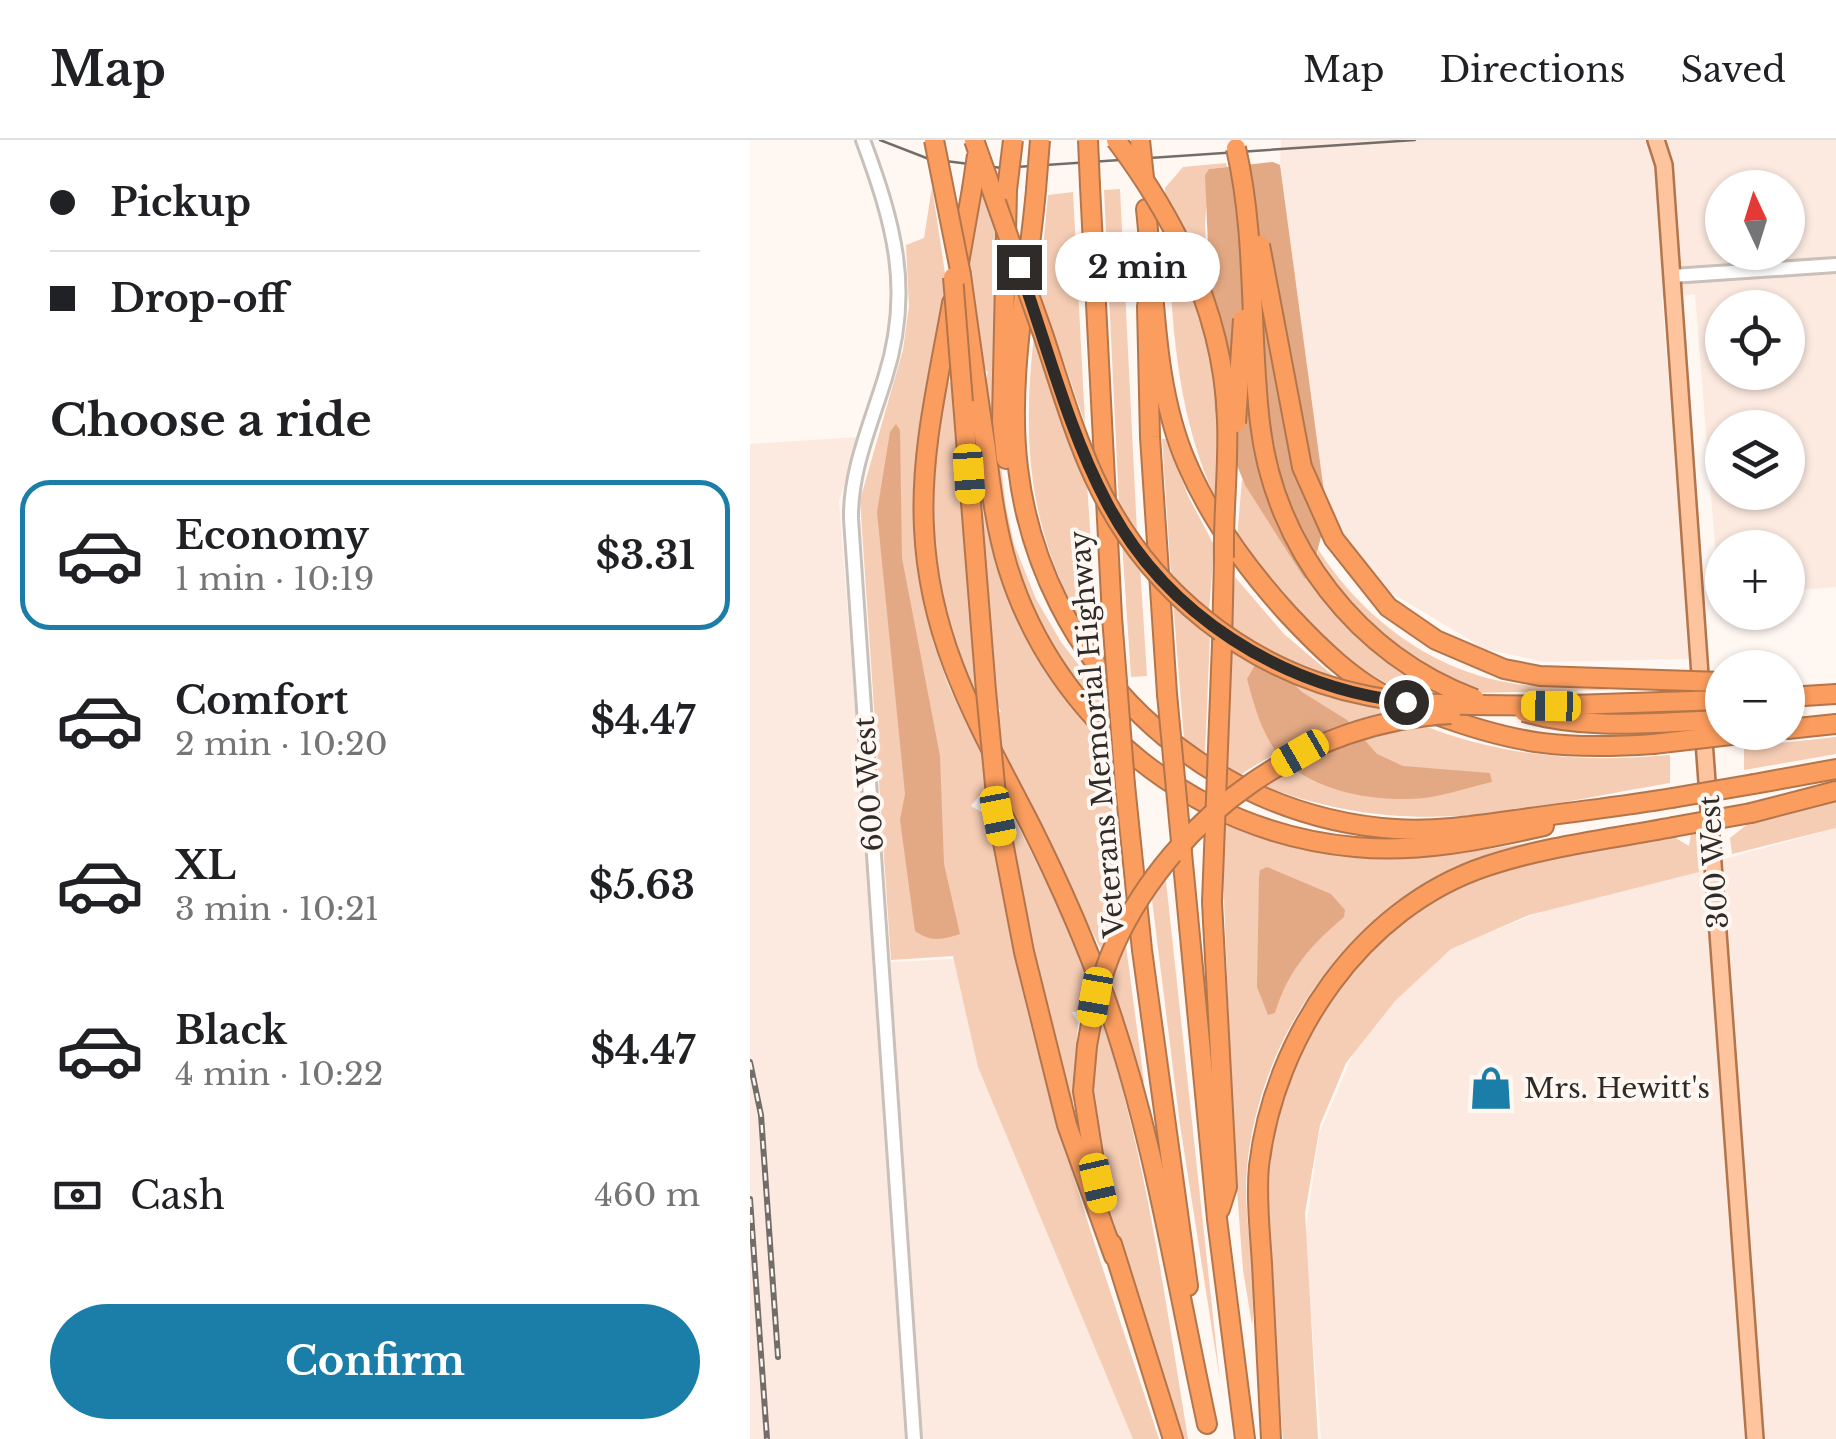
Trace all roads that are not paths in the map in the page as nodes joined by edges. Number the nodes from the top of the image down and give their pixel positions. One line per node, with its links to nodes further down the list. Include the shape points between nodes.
1 (863, 140): 37 (street, 600 West, via 894,228 900,294 887,372 850,509)
2 (934, 140): 16 (highway, bridge, via 949,207)
3 (977, 140): 25 (highway, bridge, via 1092,474 1135,548 1180,598 1262,658 1339,689 1406,702); 36 (highway, bridge, via 926,447 924,530 932,594 960,688 1056,878 1116,1030 1147,1141)
4 (1013, 140): 17 (highway, bridge, via 1002,421 1018,518)
5 (1040, 140): 17 (highway, bridge, via 1015,434)
6 (1088, 140): 36 (highway, Veterans Memorial Highway, bridge, via 1125,786)
7 (1116, 140): 18 (highway, bridge, via 1174,230 1215,335 1227,415)
8 (1140, 140): 13 (highway, bridge)
9 (1656, 140): 12 (main road, 300 West)
10 (1668, 140): 12 (main road, 300 West)
11 (1235, 144): 18 (highway, bridge, via 1243,322); 19 (highway, bridge, via 1252,191 1302,466 1334,539 1369,587 1410,625 1504,669); 27 (highway, bridge, via 1246,192 1262,442 1298,545 1343,610 1391,654 1472,698 1558,722)
12 (1664, 166): 15 (main road, 300 West)
13 (1146, 208): 30 (highway, bridge, via 1163,369 1186,463 1254,577 1300,627 1390,698 1484,734 1584,749); 34 (highway, bridge, via 1147,373 1167,694)
14 (1836, 265): 15 (street)
15 (1672, 276): 41 (main road, 300 West)
16 (971, 401): 33 (highway, via 1003,552 1039,642 1098,723 1183,792 1276,832 1389,848 1520,832); 35 (highway, bridge, via 998,816 1067,1125)
17 (1037, 554): 33 (highway, via 1075,635 1136,712 1186,755 1272,801 1335,820 1416,830)
18 (1224, 558): 34 (highway, bridge, via 1212,902 1227,1187)
19 (1705, 681)
20 (1805, 685): 21 (highway)
21 (1836, 686)
22 (1836, 694): 23 (highway)
23 (1805, 696)
24 (1705, 701): 25 (highway, bridge)
25 (1551, 706): 35 (highway, bridge, via 1386,722 1300,753 1201,824 1151,882 1114,944 1087,1046 1085,1105)
26 (1805, 719): 28 (highway)
27 (1705, 721)
28 (1836, 721): 29 (highway)
29 (1805, 726)
30 (1705, 738)
31 (1836, 769): 33 (highway, bridge)
32 (1836, 791): 40 (highway, bridge, via 1483,867 1438,889 1360,948 1316,1005 1276,1090 1259,1168)
33 (1664, 799)
34 (1218, 1219): 39 (highway)
35 (1114, 1256): 38 (highway)
36 (1208, 1432)
37 (914, 1439)
38 (1172, 1439)
39 (1245, 1439)
40 (1272, 1439)
41 (1755, 1439)

